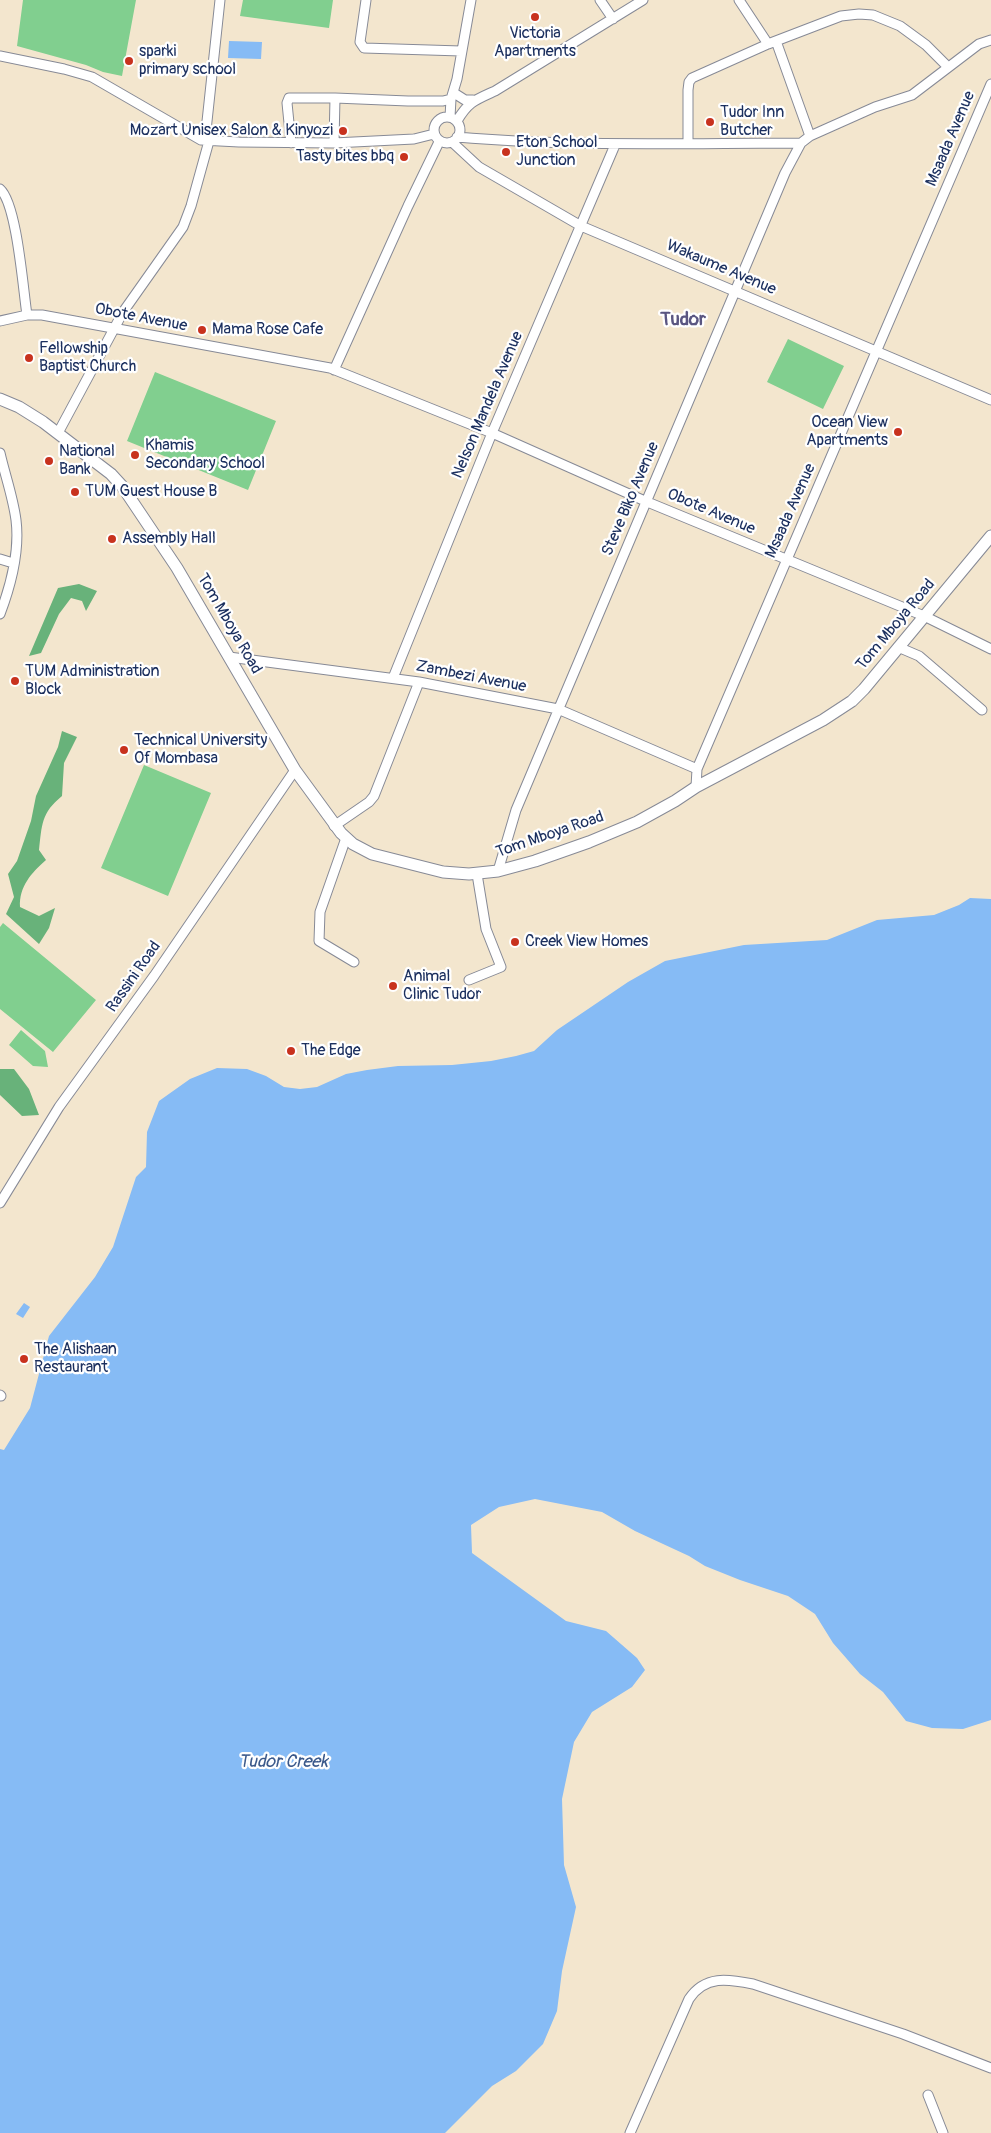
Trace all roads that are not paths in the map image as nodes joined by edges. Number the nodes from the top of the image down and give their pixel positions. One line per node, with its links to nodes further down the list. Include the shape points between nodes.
1 (220, 0): 20 (street)
2 (366, 0): 10 (street, via 360,42 364,48)
3 (471, 0): 10 (street)
4 (600, 0): 7 (street)
5 (643, 0): 7 (street)
6 (739, 0): 9 (street)
7 (613, 19): 16 (street, via 495,91)
8 (991, 40): 12 (street, via 979,44)
9 (772, 43): 12 (street, via 841,16 873,15 912,34); 18 (street); 25 (street, via 691,80 688,90)
10 (461, 51): 14 (street)
11 (0, 56): 20 (street, via 92,77 196,137)
12 (947, 66): 18 (street, via 912,94)
13 (991, 84): 33 (street, Msaada Avenue)
14 (452, 96): 15 (street, via 443,101); 16 (street); 17 (street)
15 (335, 98): 22 (street, via 289,98 286,103); 23 (street)
16 (473, 100): 17 (street)
17 (454, 119): 19 (street, via 441,119 436,125); 21 (street, via 461,130)
18 (810, 136): 24 (street)
19 (437, 138): 21 (street, via 448,144); 23 (street); 34 (street)
20 (207, 140): 22 (street); 32 (street, via 183,227)
21 (454, 140): 26 (street); 28 (street, Wakaume Avenue, via 479,167)
22 (291, 143): 23 (street)
23 (334, 143)
24 (801, 143): 25 (street); 29 (street, Steve Biko Avenue, via 785,173)
25 (688, 144): 26 (street)
26 (615, 145): 28 (street, Nelson Mandela Avenue)
27 (0, 189): 30 (street, via 6,196 14,228)
28 (581, 226): 29 (street, Wakaume Avenue); 38 (street, Nelson Mandela Avenue)
29 (736, 290): 33 (street, Wakaume Avenue); 40 (street, Steve Biko Avenue)
30 (27, 315): 31 (street, Obote Avenue); 32 (street, Obote Avenue)
31 (0, 321)
32 (113, 329): 34 (street, Obote Avenue); 37 (street)
33 (878, 351): 36 (street, Wakaume Avenue); 43 (street, Msaada Avenue)
34 (334, 370): 38 (street, Obote Avenue)
35 (0, 399): 37 (main road, Tom Mboya Road, via 19,407)
36 (991, 400)
37 (58, 433): 49 (main road, Tom Mboya Road, via 122,486 177,568)
38 (492, 433): 40 (street, Obote Avenue); 50 (street, Nelson Mandela Avenue)
39 (0, 453): 44 (street, via 16,522)
40 (645, 501): 43 (street, Obote Avenue); 52 (street, Steve Biko Avenue)
41 (991, 536): 46 (main road, Tom Mboya Road)
42 (0, 559): 44 (street)
43 (786, 559): 46 (street, Obote Avenue); 54 (street, Msaada Avenue)
44 (13, 563): 45 (street, via 12,580)
45 (0, 614)
46 (924, 616): 47 (main road, Tom Mboya Road); 48 (street, Obote Avenue)
47 (898, 647): 53 (street, via 919,656); 56 (main road, Tom Mboya Road, via 852,700 823,720)
48 (991, 649)
49 (229, 657): 50 (street, Zambezi Avenue); 55 (main road, Tom Mboya Road)
50 (393, 678): 51 (street, Zambezi Avenue)
51 (419, 682): 52 (street, Zambezi Avenue); 57 (street, via 378,790 368,802)
52 (558, 709): 54 (street, Zambezi Avenue); 59 (street, Steve Biko Avenue, via 516,810)
53 (982, 710)
54 (697, 769): 56 (street, Msaada Avenue)
55 (295, 770): 57 (main road, Tom Mboya Road); 63 (street, Rassini Road, via 154,976 58,1108)
56 (696, 787): 59 (main road, Tom Mboya Road, via 637,822 589,842)
57 (334, 826): 58 (main road, Tom Mboya Road)
58 (346, 838): 60 (main road, Tom Mboya Road, via 372,854 411,865 443,872); 61 (street, via 320,912 319,941)
59 (498, 871): 60 (main road, Tom Mboya Road)
60 (477, 874): 62 (street, via 486,929 501,966)
61 (354, 962)
62 (470, 980)
63 (0, 1203)
64 (991, 2068): 66 (street, via 903,2034 753,1984 715,1981 695,1989 689,1999)
65 (928, 2095): 67 (street)
66 (630, 2133)
67 (944, 2133)

